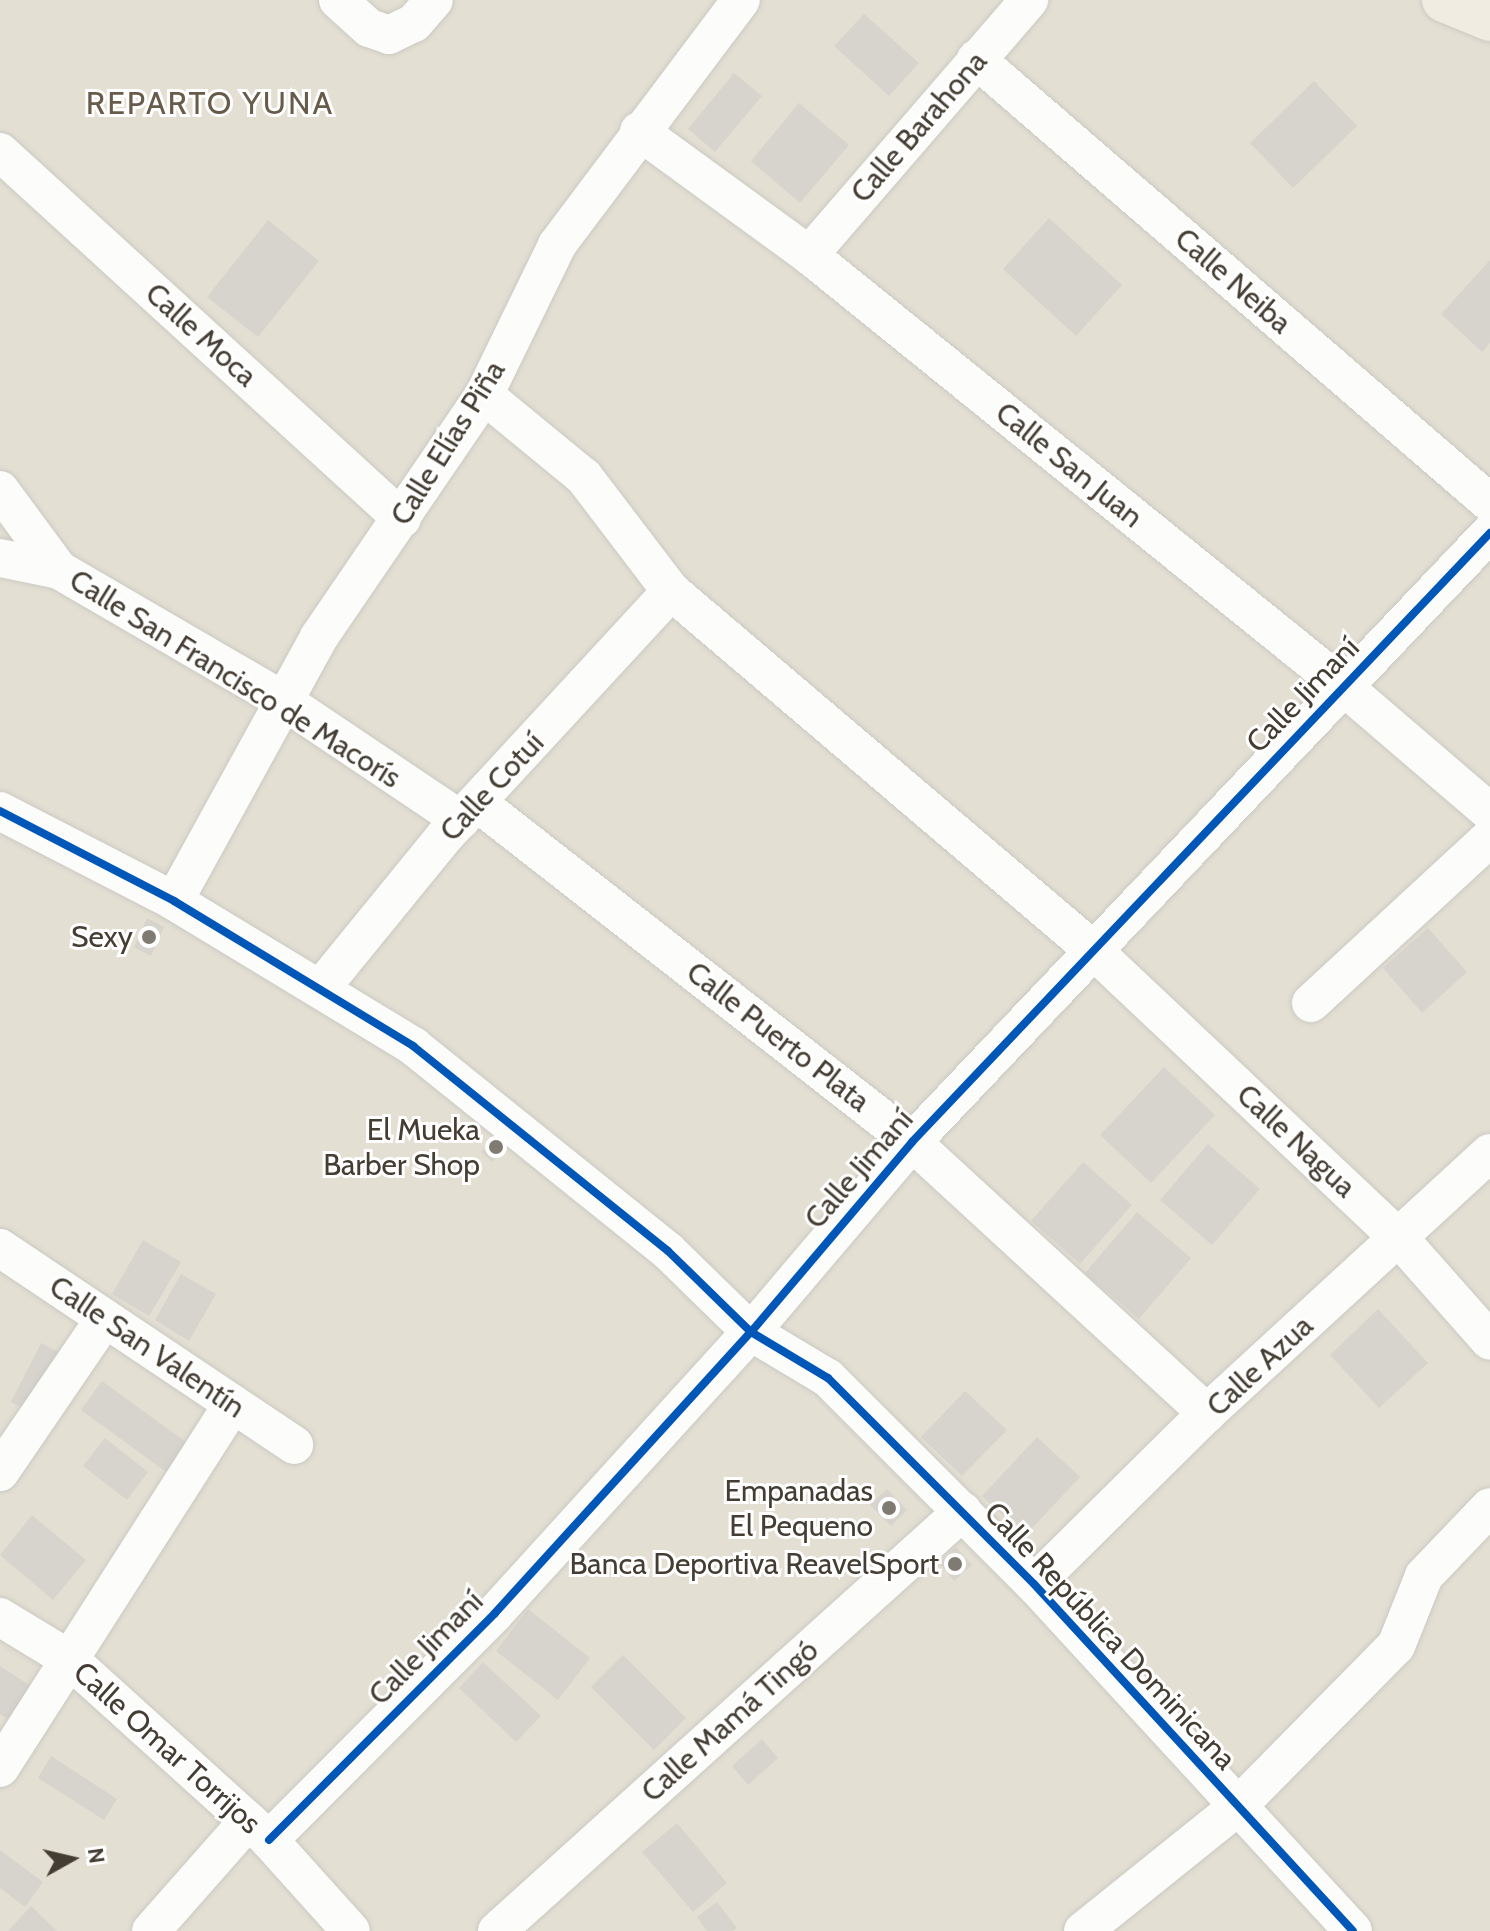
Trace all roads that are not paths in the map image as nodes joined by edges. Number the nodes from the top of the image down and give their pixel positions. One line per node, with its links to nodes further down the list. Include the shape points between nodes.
1 (338, 0): 2 (street, via 369,28 389,35 414,23)
2 (434, 0)
3 (741, 0): 8 (street, Calle Elías Piña)
4 (1029, 0): 7 (street, Calle Barahona)
5 (1444, 0): 6 (main road)
6 (1490, 19)
7 (976, 59): 10 (street, Calle Barahona); 13 (street, Calle Neiba)
8 (639, 131): 10 (street, Calle San Juan); 11 (street, Calle Elías Piña, via 557,245)
9 (0, 152): 14 (street, Calle Moca)
10 (809, 255): 19 (street, Calle San Juan)
11 (484, 395): 14 (street, Calle Elías Piña); 18 (street, Calle Nagua, via 584,477)
12 (0, 490): 17 (street)
13 (1490, 503)
14 (402, 519): 20 (street, Calle Elías Piña, via 319,637)
15 (1490, 533): 19 (street, Calle Jimaní)
16 (0, 558): 17 (street, Calle San Francisco de Macorís)
17 (59, 570): 20 (street, Calle San Francisco de Macorís)
18 (671, 591): 22 (street, Calle Cotuí); 26 (street, Calle Nagua)
19 (1344, 687): 23 (street, Calle San Juan); 26 (street, Calle Jimaní)
20 (284, 701): 22 (street, Calle San Francisco de Macorís); 25 (street, Calle Elías Piña)
21 (0, 811): 25 (street, Calle República Dominicana)
22 (470, 812): 27 (street, Calle Cotuí); 29 (street, Calle Puerto Plata)
23 (1490, 812)
24 (1490, 838): 28 (street)
25 (174, 901): 27 (street, Calle República Dominicana)
26 (1093, 950): 29 (street, Calle Jimaní); 31 (street, Calle Nagua)
27 (321, 988): 34 (street, Calle República Dominicana, via 413,1046 503,1114 668,1251)
28 (1311, 1003)
29 (912, 1142): 34 (street, Calle Jimaní); 37 (street, Calle Puerto Plata)
30 (1490, 1153): 31 (street, Calle Azua)
31 (1399, 1238): 35 (street, Calle Nagua); 37 (street, Calle Azua)
32 (5, 1261): 33 (street, Calle San Valentín)
33 (105, 1318): 36 (street, Calle San Valentín); 39 (street)
34 (751, 1332): 41 (street, Calle República Dominicana, via 828,1378); 47 (street, Calle Jimaní, via 495,1613)
35 (1490, 1341)
36 (233, 1404): 38 (street, Calle San Valentín); 44 (street)
37 (1207, 1413): 42 (street, Calle Azua)
38 (294, 1445)
39 (0, 1472)
40 (1490, 1507): 46 (street, via 1424,1576 1396,1646)
41 (963, 1511): 42 (street, Calle República Dominicana); 50 (street, Calle Mamá Tingó)
42 (1034, 1584): 46 (street, Calle República Dominicana)
43 (0, 1617): 44 (street, Calle Omar Torrijos)
44 (69, 1659): 45 (street); 47 (street, Calle Omar Torrijos)
45 (0, 1768)
46 (1236, 1808): 51 (street); 52 (street, Calle República Dominicana)
47 (259, 1830): 48 (street, Calle Jimaní); 49 (street, Calle Omar Torrijos)
48 (151, 1931)
49 (351, 1931)
50 (497, 1931)
51 (1083, 1931)
52 (1353, 1931)

